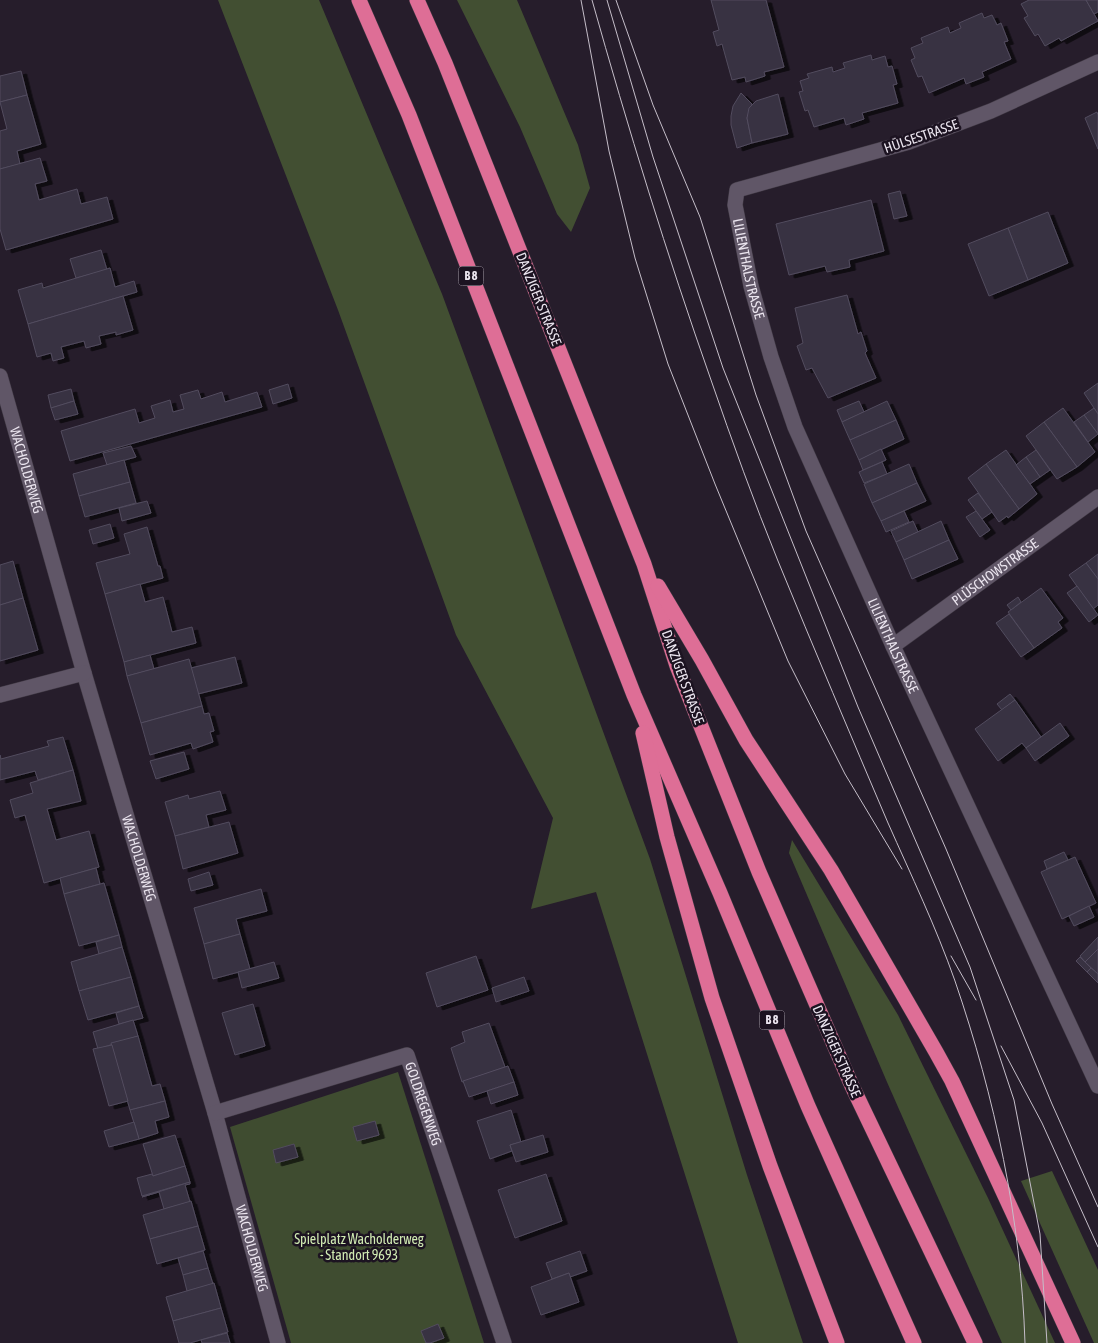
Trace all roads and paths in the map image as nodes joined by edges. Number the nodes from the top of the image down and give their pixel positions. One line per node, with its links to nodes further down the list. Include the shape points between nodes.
1 (359, 0): 10 (highway, B 8, via 408,115)
2 (417, 0): 7 (highway, DANZIGER STRASSE)
3 (1098, 62): 4 (street, HÜLSESTRASSE, via 991,111 909,142)
4 (737, 190): 8 (street, LILIENTHALSTRASSE, via 735,205 771,357 795,427)
5 (0, 376): 9 (street, WACHOLDERWEG)
6 (1098, 497): 8 (street, PLÜSCHOWSTRASSE)
7 (644, 564): 19 (highway, DANZIGER STRASSE, via 677,666 759,872 852,1086); 20 (highway, via 746,740 891,971 936,1052)
8 (893, 646): 12 (street, LILIENTHALSTRASSE)
9 (84, 673): 11 (street); 14 (street, WACHOLDERWEG)
10 (634, 695): 17 (highway, via 667,838 712,998 770,1166); 18 (highway, B 8, via 808,1106)
11 (0, 696)
12 (1094, 1063): 13 (street, LILIENTHALSTRASSE)
13 (1098, 1086)
14 (215, 1113): 15 (street, WACHOLDERWEG); 16 (street, GOLDREGENWEG, via 407,1055)
15 (278, 1343)
16 (504, 1343)
17 (837, 1343)
18 (914, 1343)
19 (975, 1343)
20 (1073, 1343)

